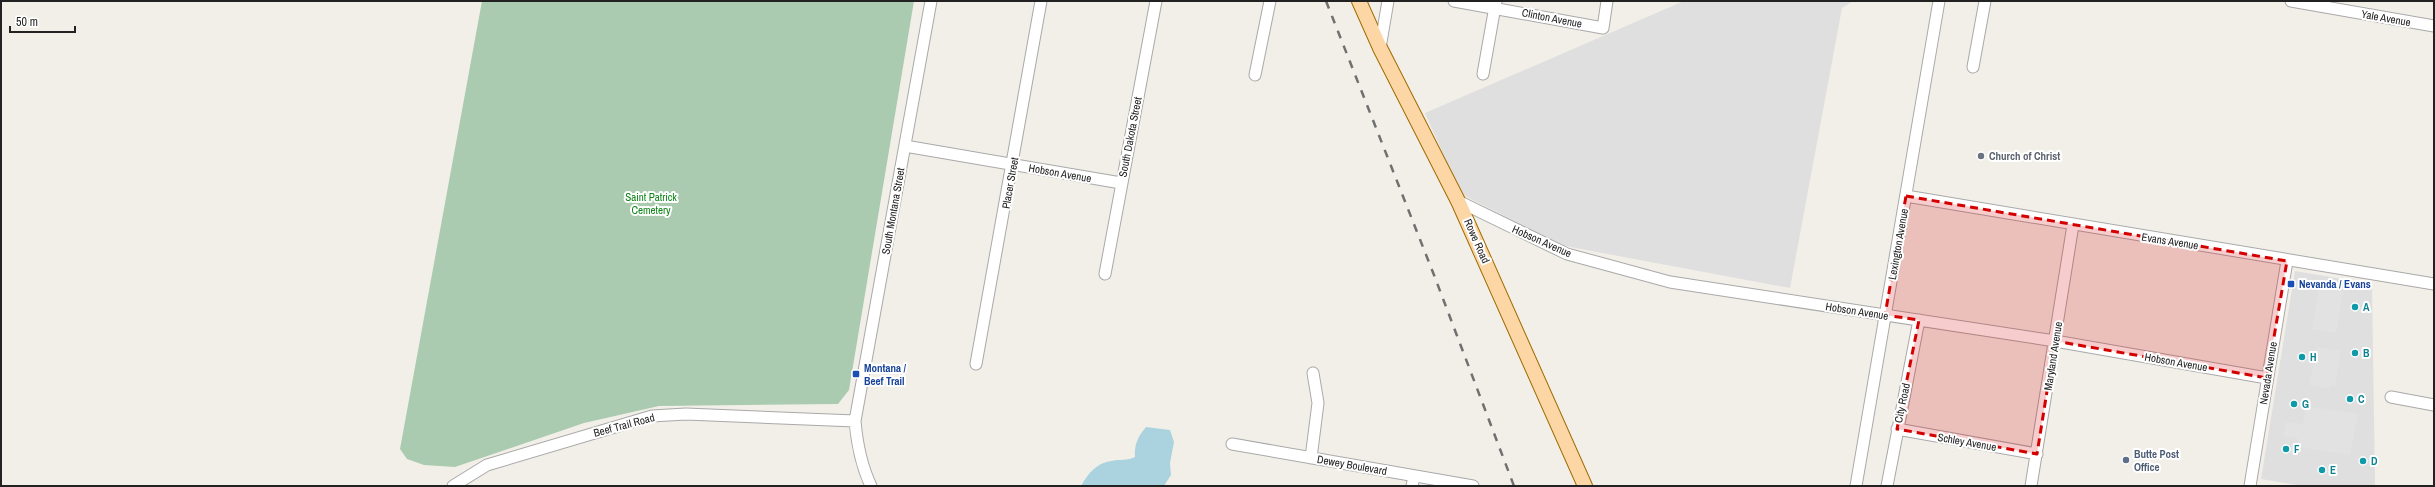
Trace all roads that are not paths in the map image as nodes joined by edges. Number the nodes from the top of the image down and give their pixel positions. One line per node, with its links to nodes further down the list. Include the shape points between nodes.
1 (931, 1): 18 (street, South Montana Street)
2 (1041, 1): 19 (street, Placer Street)
3 (1156, 1): 20 (street, South Dakota Street)
4 (1270, 1): 17 (street)
5 (1359, 1): 14 (main road, Rowe Road)
6 (1388, 1): 14 (street)
7 (1454, 1): 12 (street, Clinton Avenue)
8 (1607, 1): 12 (street, Clinton Avenue, via 1603,28)
9 (1938, 1): 21 (street, Lexington Avenue)
10 (1985, 1): 15 (street)
11 (2291, 1): 13 (street, Yale Avenue)
12 (1496, 4): 16 (street)
13 (2434, 26)
14 (1380, 48): 22 (main road, Rowe Road)
15 (1973, 67)
16 (1483, 74)
17 (1255, 75)
18 (905, 146): 19 (street, Hobson Avenue); 35 (street, South Montana Street)
19 (1013, 165): 20 (street, Hobson Avenue); 30 (street, Placer Street)
20 (1121, 183): 25 (street, South Dakota Street)
21 (1906, 196): 23 (street, Evans Avenue); 27 (street, Lexington Avenue)
22 (1458, 201): 27 (street, Hobson Avenue, via 1567,254 1662,280); 44 (main road, Rowe Road)
23 (2073, 225): 24 (street, Evans Avenue); 29 (street, Maryland Avenue)
24 (2287, 261): 26 (street, Evans Avenue); 32 (street, Nevada Avenue)
25 (1105, 274)
26 (2434, 284)
27 (1885, 315): 28 (street, Hobson Avenue); 45 (street, Lexington Avenue)
28 (1919, 320): 29 (street, Hobson Avenue); 36 (street, City Road)
29 (2055, 342): 32 (street, Hobson Avenue); 38 (street, Maryland Avenue)
30 (976, 364)
31 (1313, 373): 39 (street, via 1318,403)
32 (2268, 378): 48 (street, Nevada Avenue)
33 (2391, 397): 34 (street)
34 (2434, 405)
35 (855, 421): 41 (street, Beef Trail Road, via 686,414 652,416 487,465); 42 (street, South Montana Street, via 858,450 864,473)
36 (1897, 429): 38 (street, Schley Avenue); 46 (street, City Road)
37 (1232, 444): 39 (street, Dewey Boulevard)
38 (2037, 454): 47 (street, Maryland Avenue)
39 (1311, 458): 40 (street, Dewey Boulevard)
40 (1413, 481): 43 (street, Dewey Boulevard)
41 (453, 486)
42 (871, 486)
43 (1473, 486)
44 (1586, 486)
45 (1856, 486)
46 (1887, 486)
47 (2031, 486)
48 (2250, 486)

